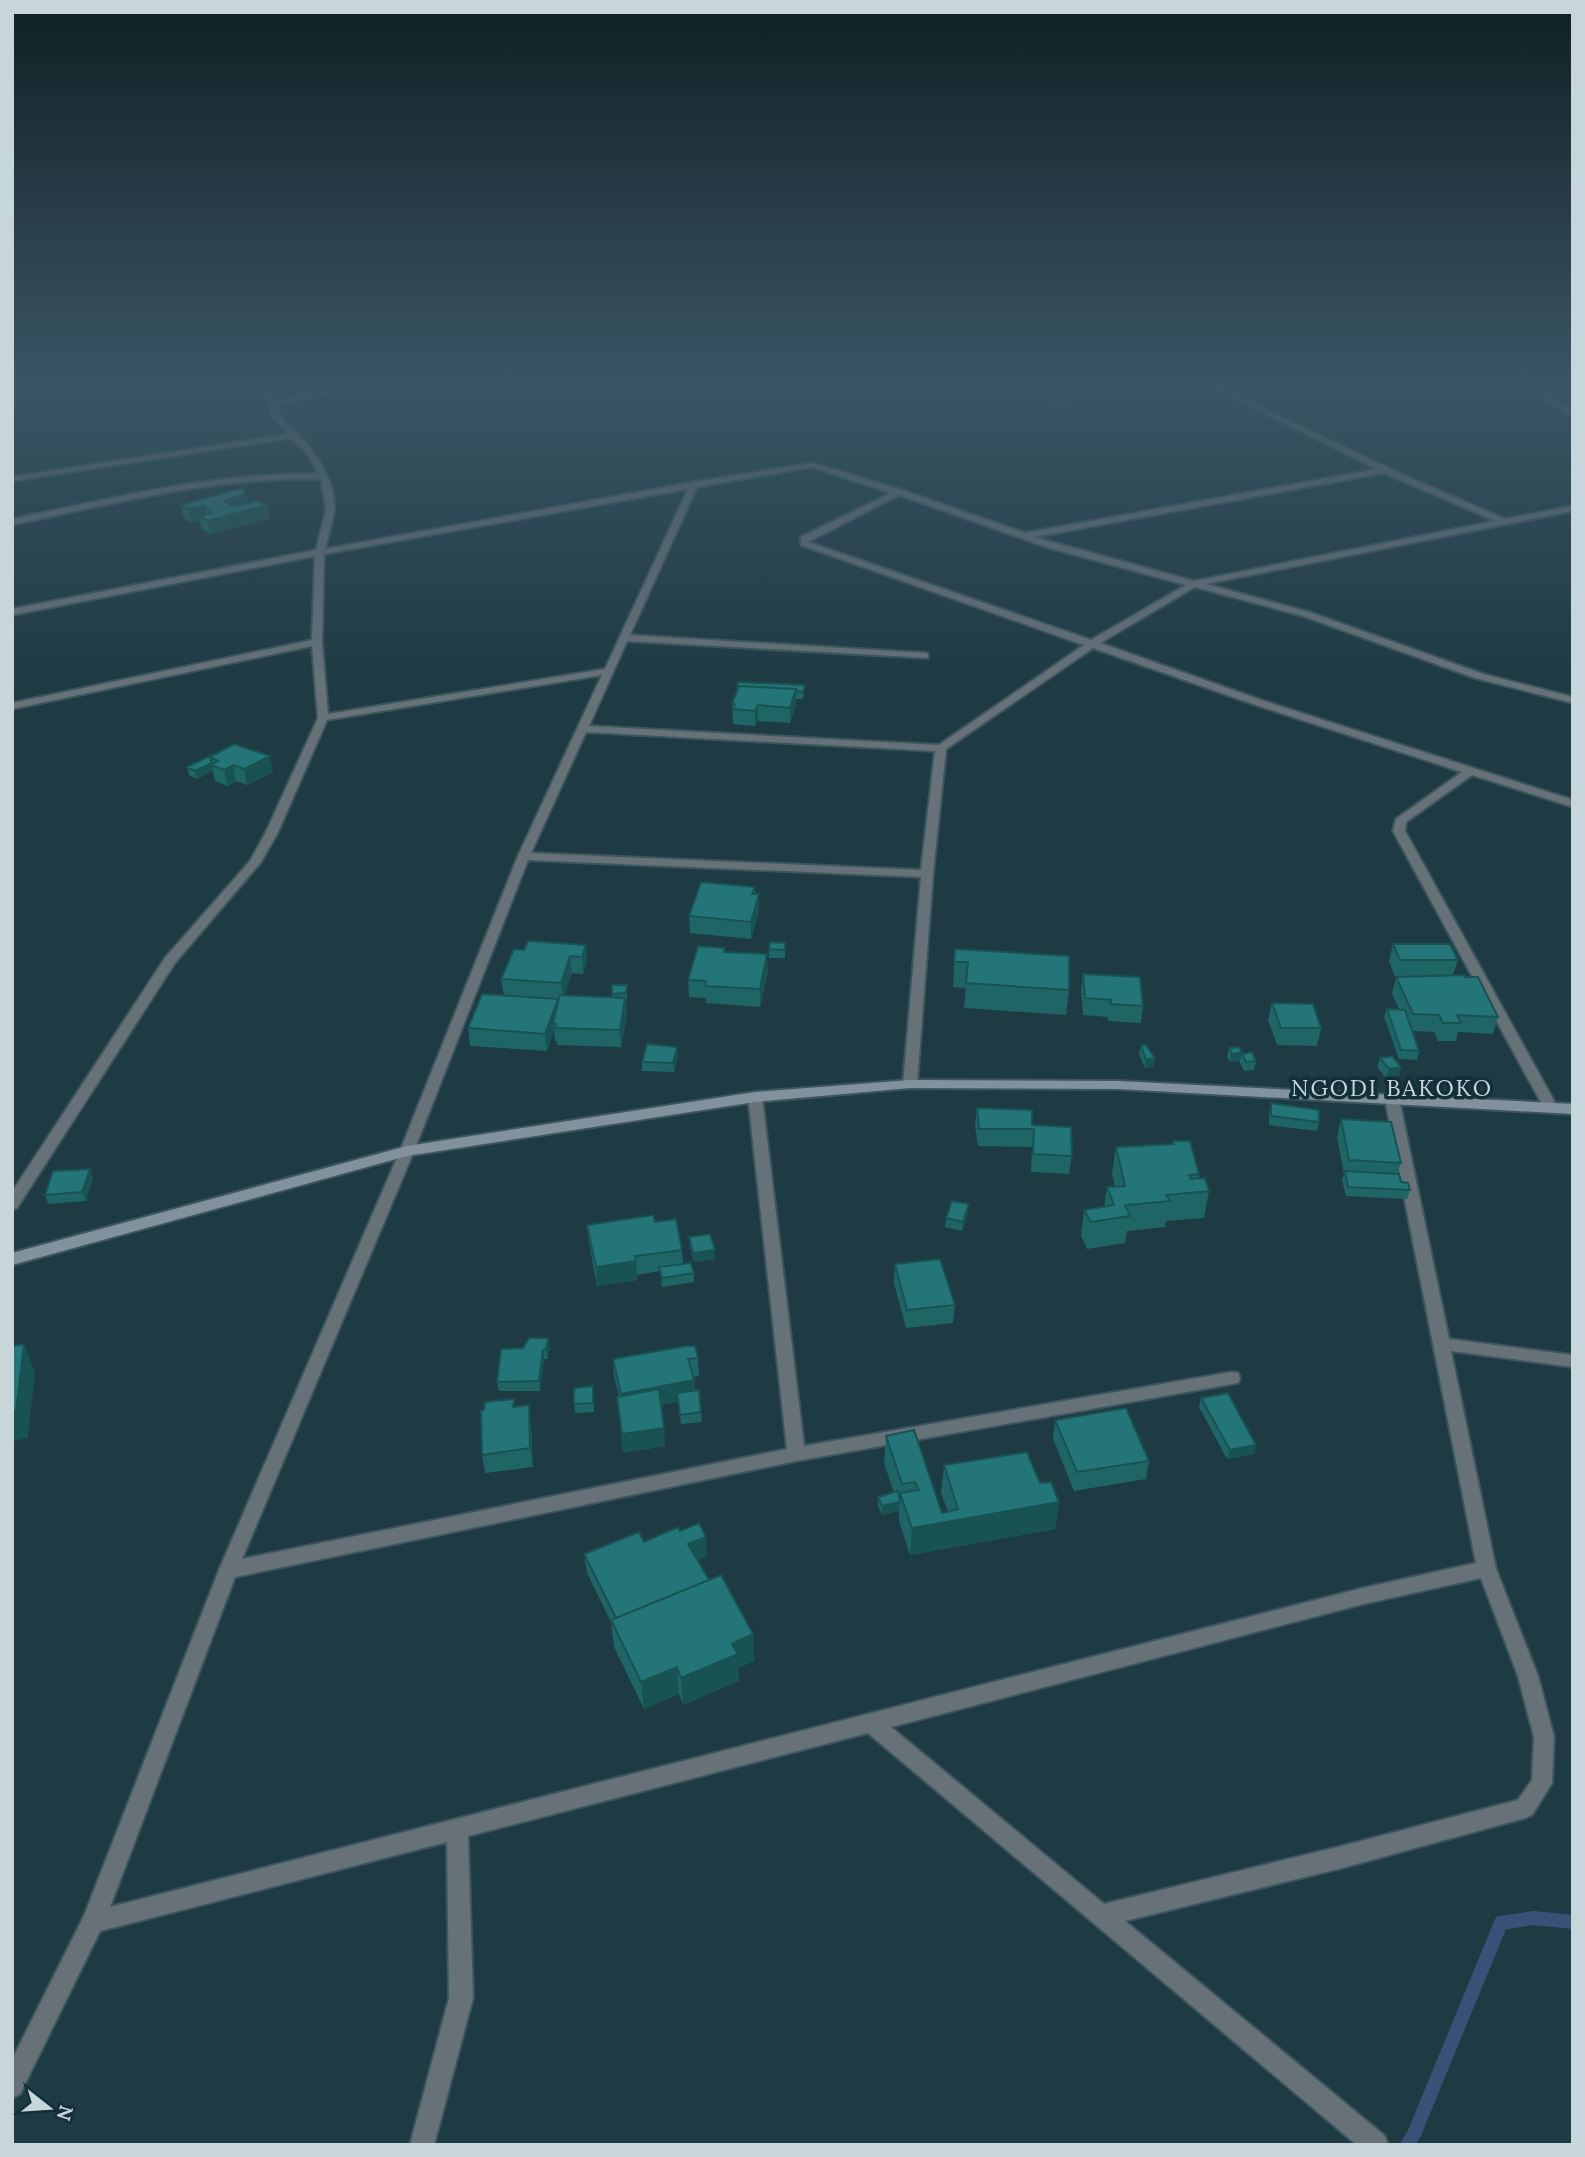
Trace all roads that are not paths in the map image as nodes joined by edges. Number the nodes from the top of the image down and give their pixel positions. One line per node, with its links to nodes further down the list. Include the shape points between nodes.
1 (224, 481): 10 (street)
2 (325, 481): 13 (street, via 330,509)
3 (715, 481): 7 (street)
4 (862, 481): 8 (street)
5 (1326, 481): 12 (street)
6 (1410, 481): 11 (street)
7 (694, 484): 13 (street); 16 (street)
8 (899, 492): 12 (street); 18 (street, via 804,539 804,543)
9 (1573, 508): 11 (street)
10 (12, 522)
11 (1505, 522): 14 (street)
12 (1022, 536): 14 (street)
13 (320, 551): 15 (street); 17 (street)
14 (1194, 584): 18 (street); 21 (street, via 1306,614 1479,676)
15 (12, 612)
16 (624, 638): 19 (street); 20 (street)
17 (317, 642): 22 (street); 23 (street)
18 (1090, 645): 25 (street); 26 (street)
19 (925, 656)
20 (608, 671): 23 (street); 24 (street)
21 (1573, 700)
22 (12, 706)
23 (323, 718): 36 (street, via 255,862 170,961)
24 (582, 729): 25 (street); 28 (street)
25 (941, 748): 29 (street)
26 (1472, 770): 27 (street); 33 (street, via 1400,821 1399,831)
27 (1573, 804)
28 (524, 856): 29 (street); 35 (street)
29 (927, 874): 30 (street)
30 (910, 1084): 31 (main road); 32 (main road, via 1118,1085)
31 (755, 1097): 35 (main road); 41 (street)
32 (1392, 1099): 33 (main road); 38 (street)
33 (1551, 1108): 34 (main road)
34 (1573, 1109)
35 (407, 1151): 37 (main road); 43 (street)
36 (12, 1204)
37 (12, 1259)
38 (1442, 1344): 39 (street); 42 (street)
39 (1573, 1361)
40 (1232, 1378): 41 (street)
41 (796, 1454): 43 (street)
42 (1487, 1569): 44 (street, via 1363,1596); 46 (street, via 1528,1675 1544,1737 1542,1783 1525,1808)
43 (228, 1570): 47 (street)
44 (870, 1722): 45 (street); 46 (street)
45 (457, 1829): 47 (street); 49 (street, via 461,1998)
46 (1100, 1916): 50 (street)
47 (93, 1922): 48 (street)
48 (12, 2086)
49 (422, 2145)
50 (1376, 2145)

